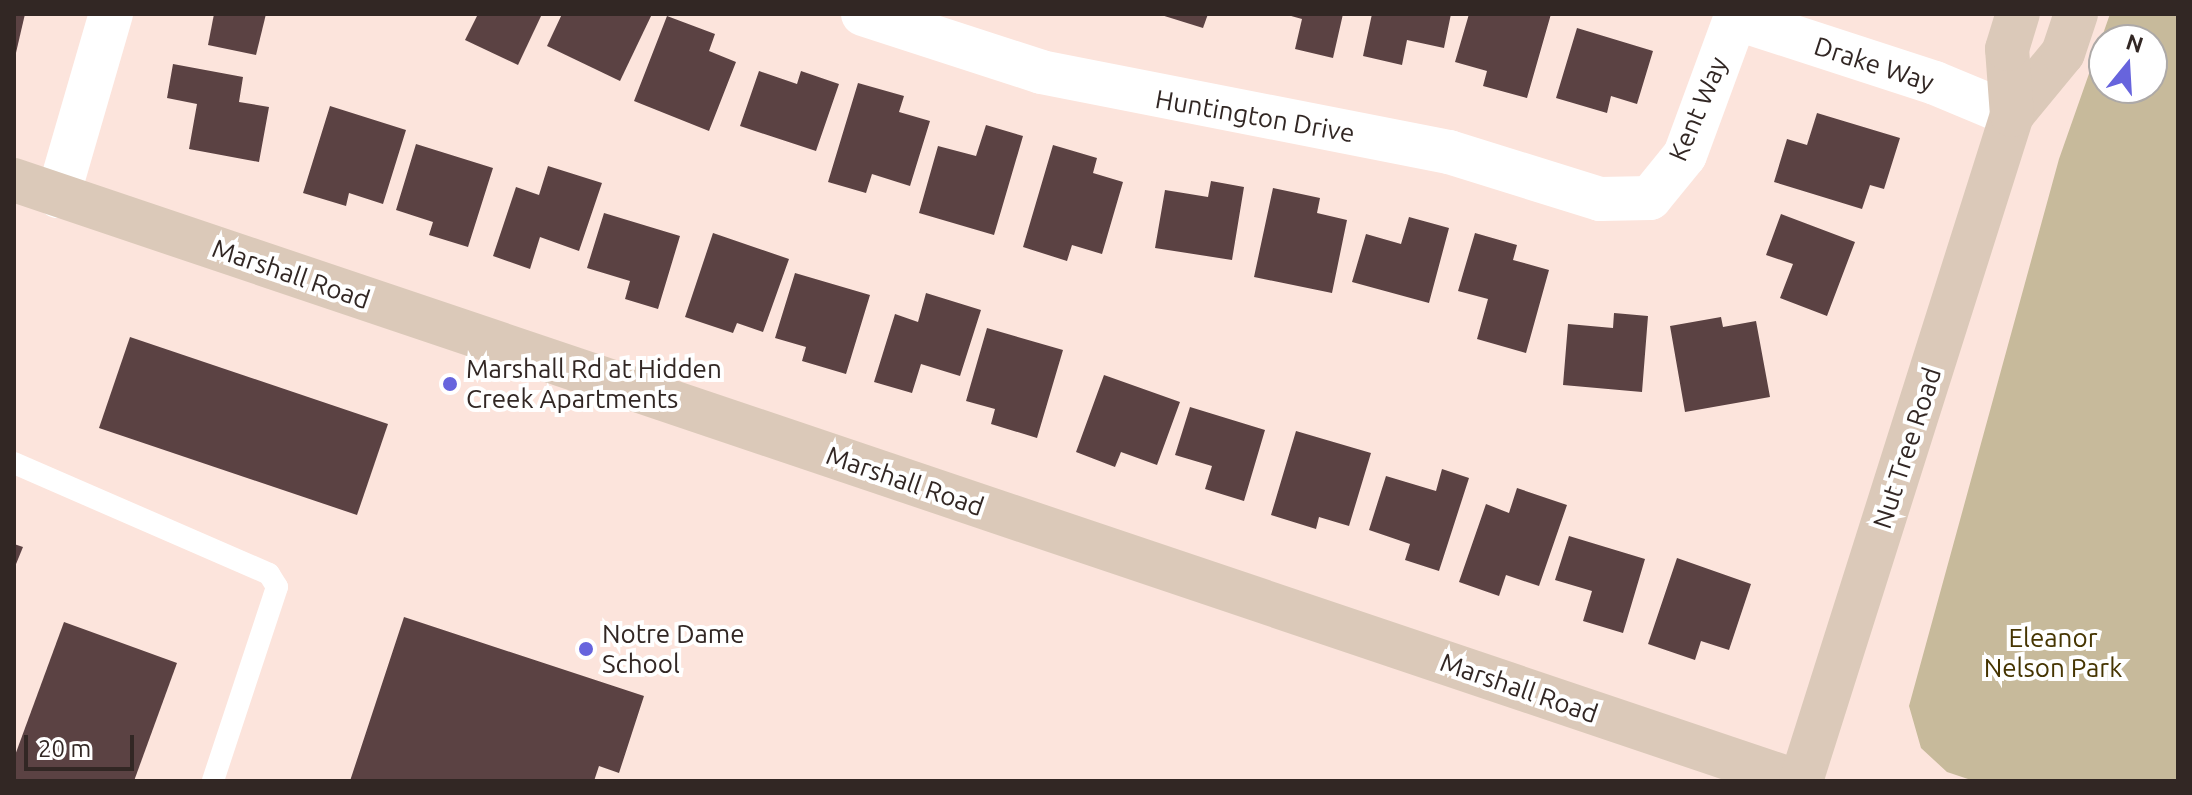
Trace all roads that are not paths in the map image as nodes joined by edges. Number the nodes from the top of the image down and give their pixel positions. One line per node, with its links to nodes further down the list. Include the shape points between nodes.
1 (111, 14): 8 (street)
2 (863, 14): 9 (street, Huntington Drive, via 1041,72 1449,152 1600,199)
3 (2018, 14): 6 (street, Nut Tree Road, via 2007,49)
4 (2076, 14): 6 (street, Nut Tree Road, via 2063,53)
5 (1736, 16): 6 (street, Drake Way, via 1935,83); 9 (street, Kent Way, via 1685,155)
6 (2012, 115): 12 (street, Nut Tree Road)
7 (14, 180): 8 (street, Marshall Road)
8 (58, 196): 12 (street, Marshall Road)
9 (1650, 198)
10 (14, 463): 11 (lane, via 269,574 277,587)
11 (213, 781)
12 (1798, 781)

